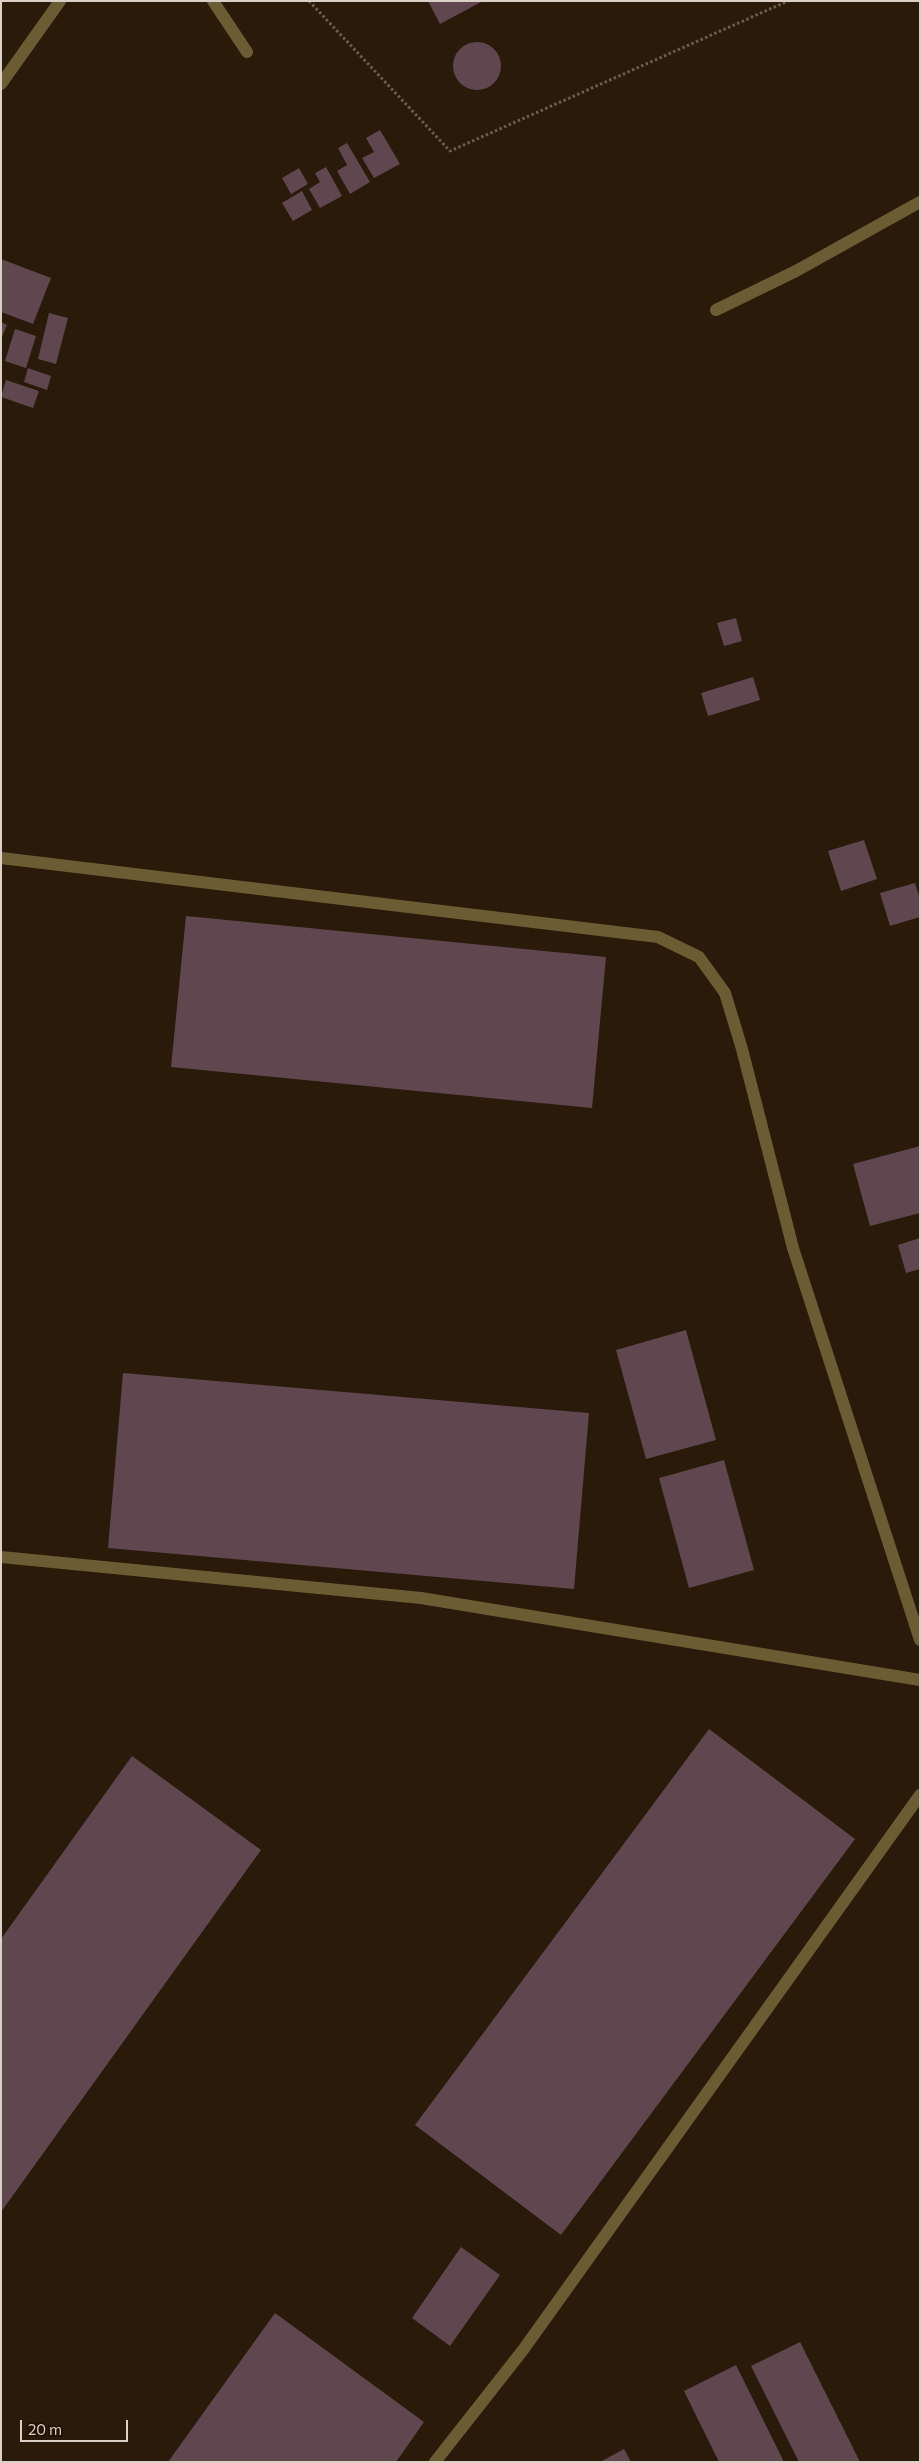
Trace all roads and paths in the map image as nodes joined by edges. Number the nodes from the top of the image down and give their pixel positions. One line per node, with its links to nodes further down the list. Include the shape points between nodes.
1 (60, 1): 6 (lane)
2 (213, 1): 5 (lane)
3 (310, 1): 4 (path, via 450,151)
4 (788, 1)
5 (247, 52)
6 (1, 84)
7 (920, 202): 8 (lane)
8 (716, 310)
9 (1, 858): 11 (lane, via 658,937 699,957 725,993 793,1248)
10 (1, 1556): 12 (lane, via 421,1598)
11 (920, 1640)
12 (920, 1680)
13 (920, 1795): 14 (lane, via 522,2350)
14 (435, 2462)

